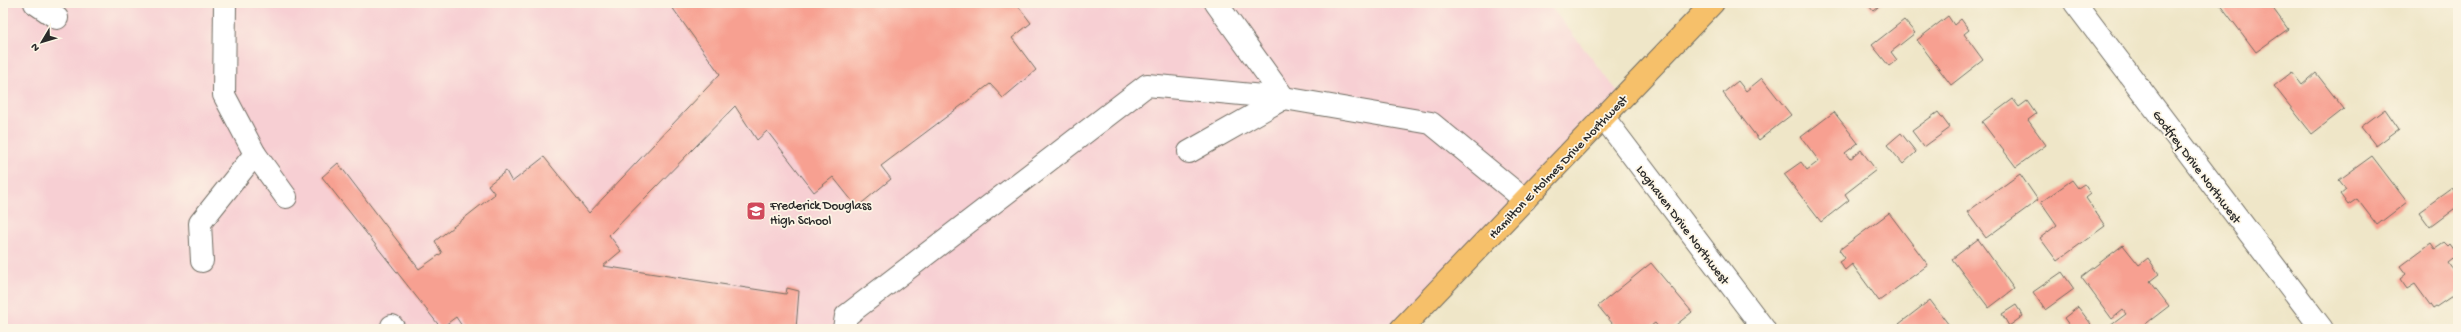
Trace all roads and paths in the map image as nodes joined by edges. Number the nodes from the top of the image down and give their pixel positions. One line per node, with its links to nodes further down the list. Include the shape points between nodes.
1 (35, 3): 6 (street)
2 (225, 3): 10 (street, via 224,95)
3 (1216, 3): 7 (street)
4 (1713, 3): 8 (main road, Hamilton E Holmes Drive Northwest)
5 (2075, 3): 17 (street, Godfrey Drive Northwest)
6 (57, 18)
7 (1284, 98): 9 (street); 12 (street, via 1431,123); 14 (street, via 1147,86 846,316)
8 (1604, 118): 12 (main road, Hamilton E Holmes Drive Northwest); 16 (street, Loghaven Drive Northwest)
9 (1189, 152)
10 (255, 154): 11 (street); 13 (street, via 200,223)
11 (286, 197)
12 (1525, 200): 15 (main road, Hamilton E Holmes Drive Northwest)
13 (202, 261)
14 (844, 329)
15 (1400, 329)
16 (1764, 329)
17 (2322, 329)

